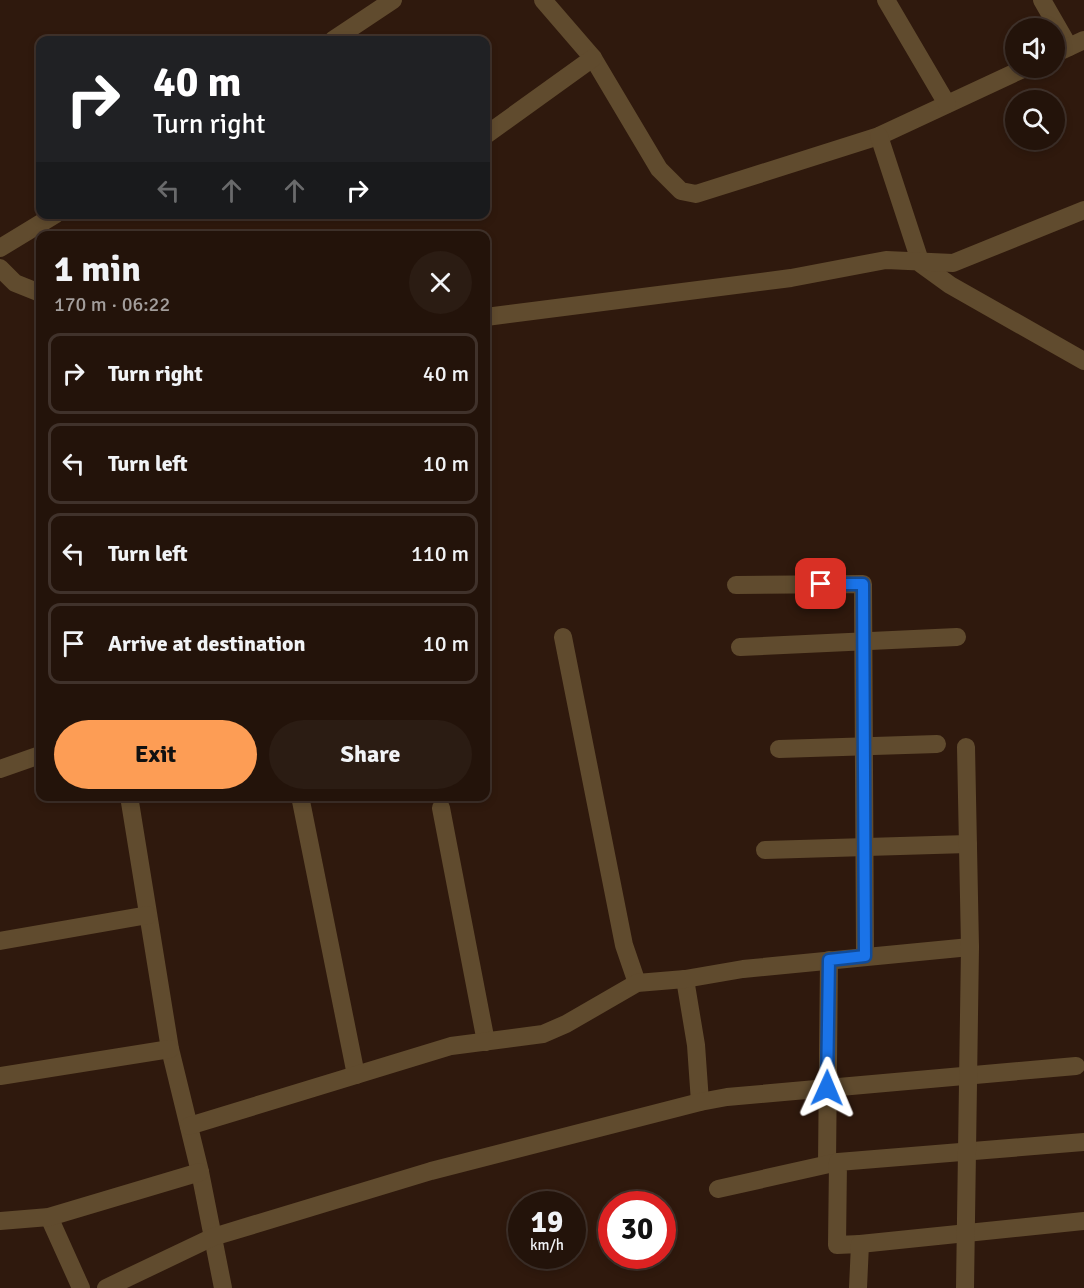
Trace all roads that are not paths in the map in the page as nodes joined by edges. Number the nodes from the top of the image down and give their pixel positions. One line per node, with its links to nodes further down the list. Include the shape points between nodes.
1 (393, 0): 5 (street)
2 (543, 0): 7 (street)
3 (886, 0): 9 (street)
4 (1042, 0): 6 (street)
5 (339, 36)
6 (1069, 47)
7 (593, 58): 10 (street); 11 (street, via 659,169 681,191 696,194)
8 (1005, 77): 9 (street)
9 (947, 104): 11 (street)
10 (490, 132)
11 (879, 136): 15 (street)
12 (1084, 210): 15 (street, via 953,263)
13 (48, 219): 14 (street)
14 (0, 248)
15 (921, 264): 18 (street, via 886,260 791,278); 19 (street, via 950,285)
16 (0, 268): 17 (street, via 15,283)
17 (36, 291)
18 (490, 316)
19 (1084, 361)
20 (736, 585): 23 (street, via 863,584)
21 (563, 637): 43 (street, via 624,945)
22 (957, 637): 23 (street)
23 (863, 641): 24 (street); 26 (street)
24 (740, 647)
25 (937, 744): 26 (street)
26 (864, 746): 28 (street); 35 (street)
27 (966, 747): 34 (street)
28 (779, 749)
29 (36, 756): 30 (street)
30 (0, 769)
31 (130, 801): 37 (street)
32 (301, 801): 47 (street)
33 (441, 808): 44 (street)
34 (968, 844): 35 (street); 39 (street)
35 (864, 847): 36 (street); 40 (street)
36 (765, 850)
37 (148, 915): 38 (street); 45 (street)
38 (0, 941)
39 (970, 947): 40 (street); 48 (street)
40 (865, 956): 41 (street)
41 (829, 960): 42 (street); 50 (street)
42 (685, 979): 43 (street); 51 (street, via 696,1045)
43 (637, 983): 44 (street, via 543,1034)
44 (486, 1042): 47 (street, via 451,1046)
45 (170, 1049): 49 (street); 52 (street)
46 (1076, 1065): 48 (street)
47 (356, 1075): 52 (street)
48 (968, 1075): 50 (street); 54 (street)
49 (0, 1076)
50 (827, 1088): 51 (street); 55 (street)
51 (699, 1102): 62 (street, via 431,1171)
52 (189, 1126): 56 (street)
53 (1084, 1142): 54 (street)
54 (967, 1151): 55 (street); 61 (street)
55 (832, 1163): 57 (street); 63 (street, via 837,1245)
56 (200, 1172): 58 (street); 62 (street)
57 (718, 1189)
58 (49, 1217): 59 (street); 64 (street)
59 (0, 1221)
60 (1084, 1221): 61 (street)
61 (965, 1233): 63 (street); 68 (street)
62 (213, 1238): 65 (street); 66 (street)
63 (860, 1244): 67 (street)
64 (81, 1288)
65 (106, 1288)
66 (223, 1288)
67 (858, 1288)
68 (965, 1288)

